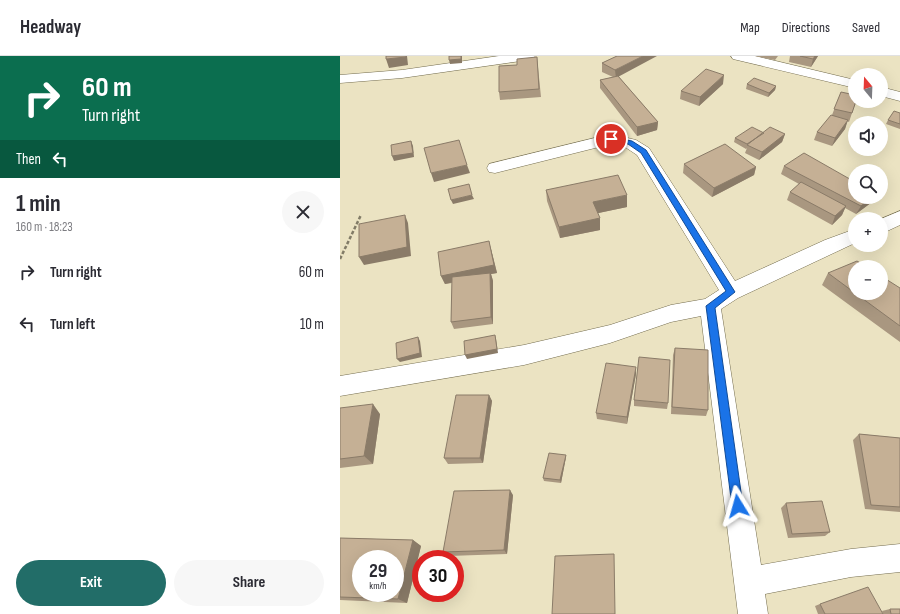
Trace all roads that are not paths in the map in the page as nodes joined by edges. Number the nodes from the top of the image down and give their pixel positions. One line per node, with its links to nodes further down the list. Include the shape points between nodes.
1 (528, 56): 3 (street, via 402,74)
2 (738, 56): 4 (street)
3 (340, 79)
4 (848, 82)
5 (888, 93): 6 (street)
6 (900, 96)
7 (495, 168): 13 (street, via 611,139 630,143 643,152)
8 (900, 217): 9 (street)
9 (888, 223)
10 (888, 230): 11 (street)
11 (900, 236)
12 (848, 239): 13 (street)
13 (731, 292): 14 (street)
14 (710, 306): 15 (street, via 671,314 610,334 524,355); 17 (street)
15 (340, 386)
16 (900, 558): 17 (street, via 851,563)
17 (748, 582): 18 (street)
18 (753, 614)

